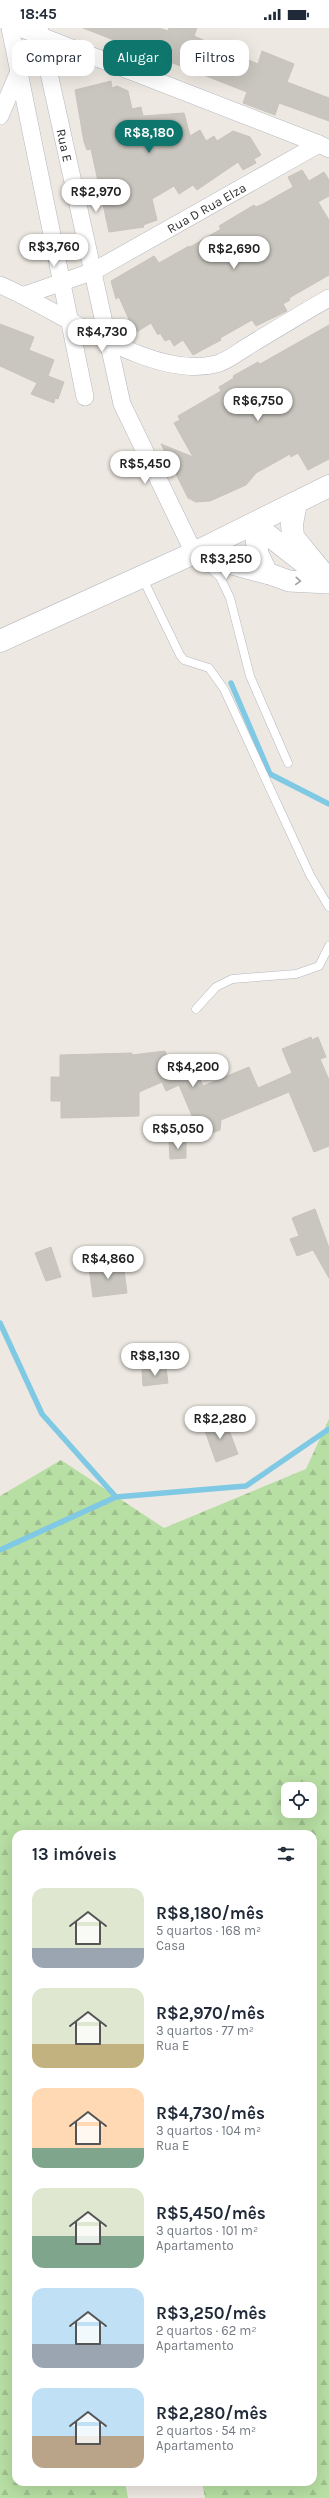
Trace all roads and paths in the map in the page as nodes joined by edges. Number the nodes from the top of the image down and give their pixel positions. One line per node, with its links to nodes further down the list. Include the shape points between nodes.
1 (10, 28): 4 (street)
2 (20, 28): 3 (street)
3 (40, 33): 8 (street); 9 (street, Rua E)
4 (13, 40)
5 (17, 76): 7 (street)
6 (21, 76): 10 (street)
7 (0, 116)
8 (324, 146): 9 (street, Rua D Rua Elza)
9 (94, 271): 10 (street, Rua D Rua Elza); 15 (street, Rua E)
10 (62, 281): 12 (street, Rua D Rua Elza); 14 (street)
11 (0, 285): 12 (street)
12 (25, 295): 14 (street)
13 (329, 298): 15 (street, via 217,364 194,366 161,362)
14 (68, 322): 15 (street); 16 (street)
15 (109, 340): 20 (street, Rua E, via 122,404)
16 (85, 397)
17 (329, 486): 18 (main road)
18 (296, 503): 19 (main road); 23 (main road, via 292,524 293,537)
19 (254, 524): 20 (main road); 21 (street, via 258,554); 23 (street)
20 (194, 553): 21 (main road); 22 (main road); 25 (lane, via 220,577 230,598 250,676)
21 (267, 573): 23 (street, one-way to 23, via 289,581)
22 (140, 575): 24 (main road); 26 (lane, via 180,655 184,660 208,668 224,689 310,875)
23 (329, 582)
24 (0, 640)
25 (288, 763)
26 (329, 907)
27 (329, 946): 28 (lane, via 319,966 296,974 232,979 216,987)
28 (196, 1009)

